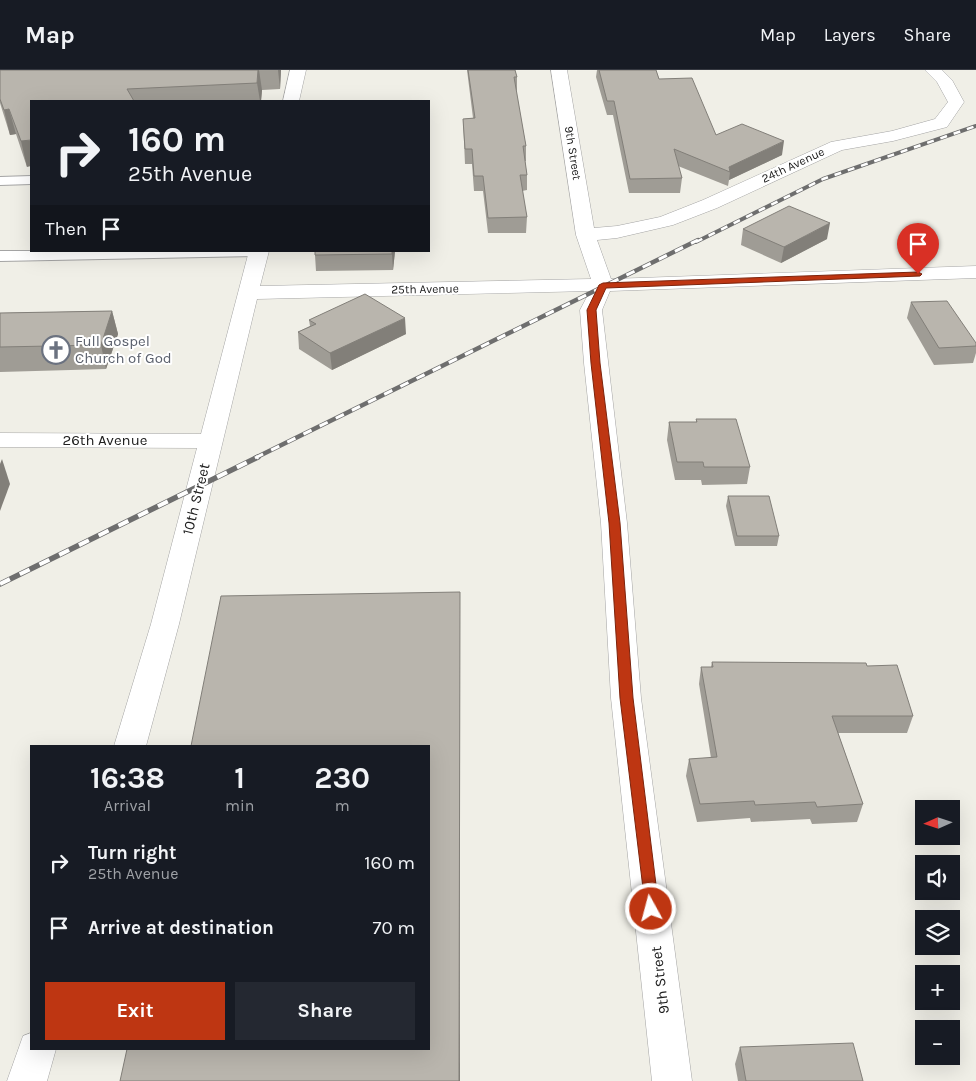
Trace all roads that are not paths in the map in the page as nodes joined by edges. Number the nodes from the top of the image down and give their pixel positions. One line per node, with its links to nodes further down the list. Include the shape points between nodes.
1 (298, 70): 4 (street)
2 (559, 70): 7 (street, 9th Street)
3 (933, 70): 7 (street, 24th Avenue, via 944,80 956,102 942,123 837,146 666,221)
4 (292, 100)
5 (30, 180): 6 (lane)
6 (0, 181)
7 (586, 235): 12 (street)
8 (207, 252): 10 (lane)
9 (259, 252): 13 (street, 10th Street)
10 (0, 256)
11 (976, 272): 12 (street, 25th Avenue)
12 (603, 285): 13 (street, 25th Avenue); 19 (street, 9th Street, via 592,310 595,363 614,523 626,698)
13 (247, 293): 15 (street, 10th Street)
14 (0, 440): 15 (street, 26th Avenue)
15 (211, 441): 16 (street, 10th Street, via 165,624)
16 (130, 745)
17 (37, 1050): 18 (street)
18 (27, 1081)
19 (672, 1081)

